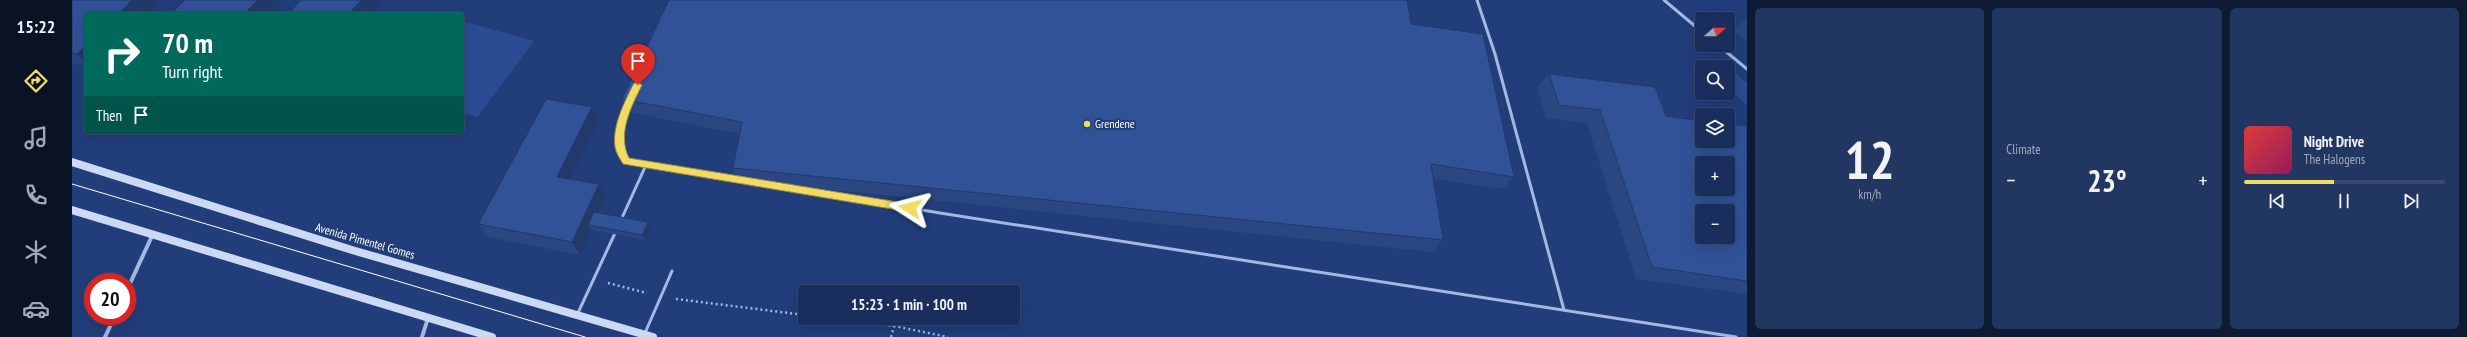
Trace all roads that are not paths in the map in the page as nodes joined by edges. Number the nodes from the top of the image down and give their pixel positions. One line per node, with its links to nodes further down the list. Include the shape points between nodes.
1 (1477, 0): 13 (lane, via 1495,54)
2 (1664, 0): 3 (lane)
3 (1695, 26)
4 (1726, 52): 5 (lane)
5 (1747, 69)
6 (631, 99): 8 (lane, via 624,113 619,148 626,161)
7 (72, 162): 14 (main road, Avenida Pimentel Gomes, via 345,248)
8 (646, 165): 13 (lane); 14 (lane)
9 (72, 210): 10 (main road)
10 (152, 236): 12 (street); 15 (main road)
11 (672, 271): 17 (lane, via 660,297)
12 (135, 273)
13 (1564, 310): 21 (lane)
14 (577, 315): 17 (main road, Avenida Pimentel Gomes)
15 (428, 318): 19 (street); 20 (main road)
16 (111, 325): 18 (street)
17 (648, 336)
18 (105, 337)
19 (422, 337)
20 (492, 337)
21 (1736, 337)

